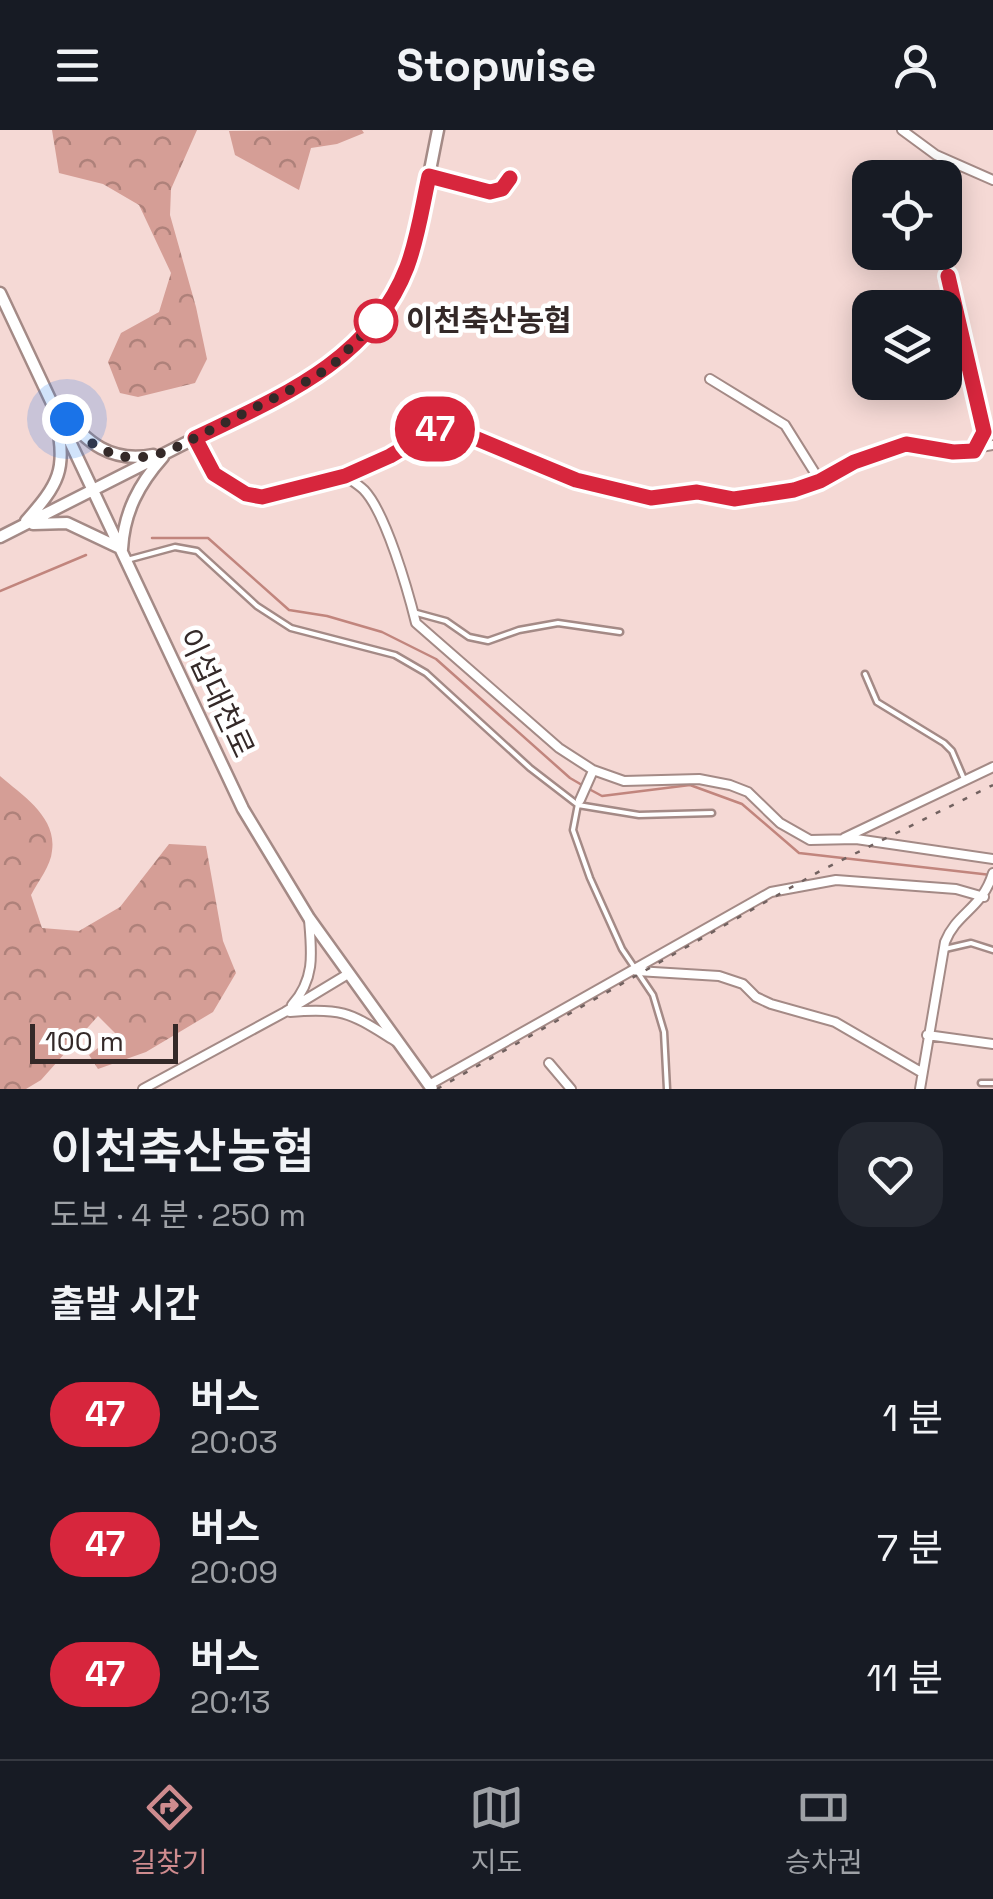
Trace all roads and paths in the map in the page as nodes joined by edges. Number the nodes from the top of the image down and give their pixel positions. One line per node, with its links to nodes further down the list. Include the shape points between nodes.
1 (438, 130): 3 (street)
2 (902, 130): 5 (street, via 936,155)
3 (429, 176): 4 (lane, via 490,192); 10 (street, via 402,279 356,345 302,384)
4 (510, 178)
5 (993, 180)
6 (948, 276): 11 (street)
7 (0, 293): 9 (street, 이섭대천로)
8 (710, 379): 15 (street, via 785,425)
9 (51, 400): 13 (street, via 82,438 102,450 138,458); 16 (street, 이섭대천로); 17 (street, via 62,467)
10 (195, 438): 13 (street); 14 (street, via 214,474 253,497)
11 (990, 438): 12 (street); 12 (street)
12 (974, 451): 15 (street, via 906,444)
13 (167, 452): 16 (street); 19 (street, via 131,504 122,532)
14 (345, 476): 15 (street, via 446,426 576,480 642,496 697,492 734,499); 20 (street, via 376,509)
15 (820, 481)
16 (94, 488): 17 (street); 19 (street, 이섭대천로)
17 (22, 526): 18 (street); 19 (street, via 67,524)
18 (0, 538)
19 (124, 554): 26 (lane, via 197,551 291,628 395,654); 32 (street, 이섭대천로, via 237,797)
20 (413, 612): 21 (lane, via 488,640 558,623); 28 (street, via 420,627 593,770 624,782 730,785 748,792 794,832 810,840)
21 (620, 632)
22 (865, 674): 25 (lane, via 877,702 948,747)
23 (993, 767): 25 (street)
24 (592, 773): 26 (street)
25 (965, 780): 28 (street)
26 (579, 802): 27 (lane, via 639,815); 35 (lane, via 576,838)
27 (712, 814)
28 (839, 840): 29 (street)
29 (993, 859)
30 (993, 873): 31 (street)
31 (988, 895): 33 (street, via 952,929); 35 (street, via 872,881 797,885 771,892)
32 (309, 918): 36 (street, 이섭대천로); 37 (street, via 312,970)
33 (944, 949): 34 (lane, via 971,943); 38 (street)
34 (993, 950)
35 (636, 970): 42 (street, via 743,984 772,1004 836,1022); 45 (street); 48 (lane, via 653,995 664,1032)
36 (348, 974): 37 (street); 39 (street, 이섭대천로)
37 (285, 1012): 39 (street, via 332,1009); 46 (street)
38 (927, 1035): 40 (street); 42 (street)
39 (397, 1042): 45 (street, 이섭대천로)
40 (993, 1044)
41 (549, 1063): 47 (street)
42 (921, 1072): 49 (street)
43 (981, 1083): 44 (lane)
44 (993, 1083)
45 (430, 1087)
46 (143, 1089)
47 (571, 1089)
48 (667, 1089)
49 (920, 1089)

